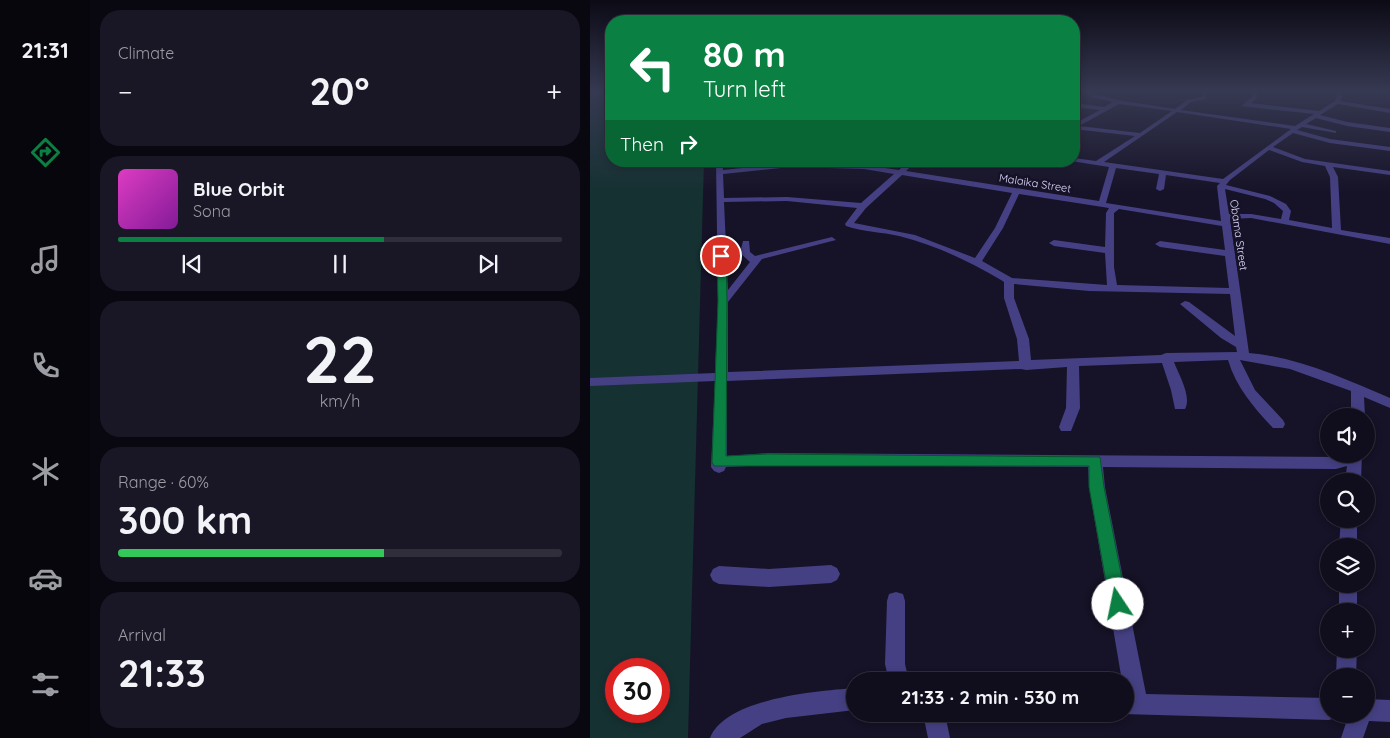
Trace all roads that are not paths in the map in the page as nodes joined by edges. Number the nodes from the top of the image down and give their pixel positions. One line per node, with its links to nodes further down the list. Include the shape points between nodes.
1 (1156, 124): 11 (street)
2 (1275, 124): 7 (street)
3 (1303, 124): 7 (street)
4 (1330, 124): 8 (street)
5 (1358, 124): 9 (street)
6 (1080, 127): 11 (street)
7 (1297, 128): 8 (street); 12 (street); 13 (street, via 1330,141)
8 (1327, 130): 10 (street)
9 (1390, 130)
10 (1334, 132)
11 (1140, 135): 15 (street)
12 (1269, 148): 16 (street, via 1304,161); 26 (street)
13 (1390, 149)
14 (1080, 161): 15 (street)
15 (1098, 164): 17 (street)
16 (1328, 164): 25 (street); 36 (street, via 1334,177)
17 (1113, 166): 24 (street); 33 (street)
18 (720, 167): 22 (street)
19 (761, 167): 22 (street, Malaika Street)
20 (879, 167): 23 (street, Malaika Street)
21 (906, 167): 23 (street)
22 (720, 172): 29 (street)
23 (900, 172): 28 (street, Malaika Street); 31 (street)
24 (1163, 172): 26 (street); 27 (street)
25 (1390, 173)
26 (1222, 184): 32 (street); 34 (street, Obama Street)
27 (1160, 189)
28 (1016, 192): 33 (street, Malaika Street); 45 (street, via 999,228)
29 (720, 200): 31 (street, via 778,199); 49 (street)
30 (1253, 202): 32 (street)
31 (863, 206): 45 (street, via 849,224 930,242)
32 (1285, 206): 35 (street)
33 (1109, 207): 34 (street, Malaika Street); 42 (street)
34 (1225, 217): 35 (street, Malaika Street, via 1237,215); 43 (street, Obama Street)
35 (1284, 222): 36 (street, Malaika Street)
36 (1337, 232): 38 (street, Malaika Street)
37 (832, 240): 44 (street, via 764,254)
38 (1390, 241)
39 (746, 243): 44 (street, via 744,253)
40 (1054, 243): 42 (street)
41 (1160, 244): 43 (street, via 1174,242)
42 (1110, 251): 47 (street)
43 (1230, 254): 48 (street, Obama Street)
44 (755, 260): 49 (street)
45 (977, 262): 46 (street)
46 (1009, 281): 47 (street); 54 (street)
47 (1112, 287): 48 (street)
48 (1236, 291): 51 (street, Obama Street)
49 (723, 301): 55 (street)
50 (1185, 304): 51 (street, via 1225,336)
51 (1239, 352): 52 (street); 57 (street, via 1309,371); 61 (street, Obama Street, via 1239,378)
52 (1166, 357): 53 (street); 59 (street)
53 (1073, 363): 54 (street); 62 (street, via 1073,408)
54 (1026, 366): 55 (street)
55 (721, 378): 56 (street); 63 (street, via 719,464 768,459)
56 (590, 382)
57 (1357, 389): 58 (street); 60 (street)
58 (1390, 403)
59 (1180, 406)
60 (1358, 408)
61 (1278, 424)
62 (1066, 427)
63 (1095, 461): 64 (street); 69 (street)
64 (1320, 462)
65 (831, 574): 66 (street, via 769,578)
66 (719, 575)
67 (896, 601): 68 (street)
68 (897, 672)
69 (1126, 672)
70 (846, 700): 77 (street, via 778,709 747,720)
71 (1134, 704): 72 (street)
72 (1320, 709)
73 (1375, 710): 74 (street)
74 (1390, 710)
75 (936, 722): 78 (street)
76 (1357, 723): 79 (street)
77 (721, 738)
78 (940, 738)
79 (1352, 738)

